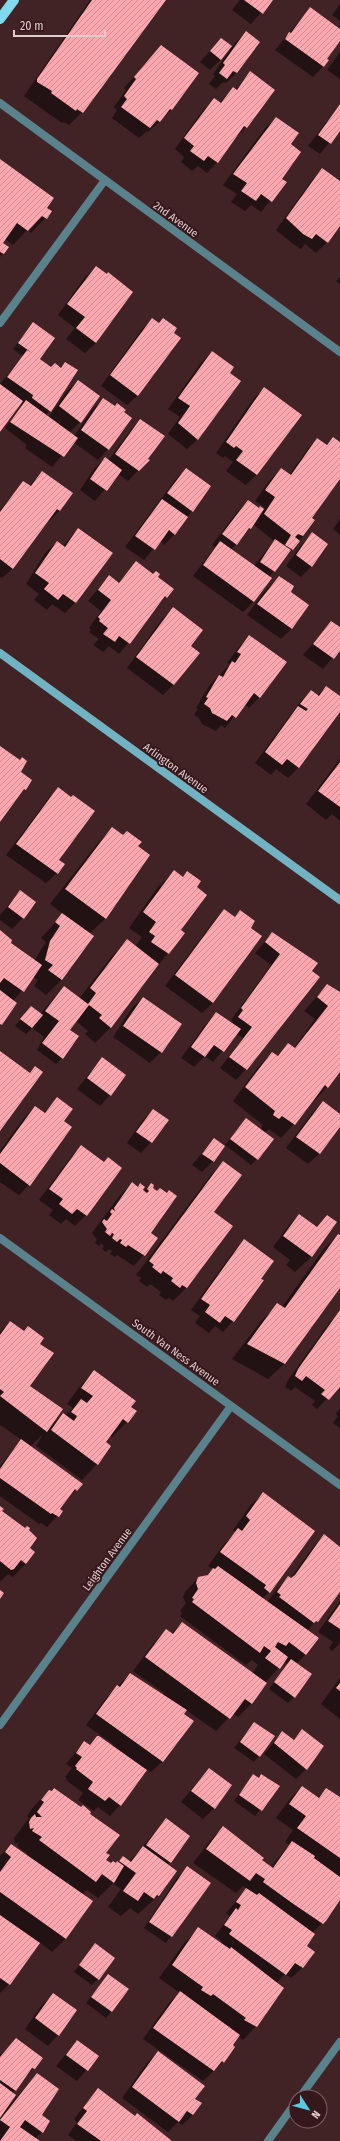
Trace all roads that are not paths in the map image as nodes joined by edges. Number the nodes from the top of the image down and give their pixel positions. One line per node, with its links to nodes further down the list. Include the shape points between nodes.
1 (14, 0): 2 (main road)
2 (0, 19)
3 (0, 104): 4 (street, 2nd Avenue)
4 (105, 180): 5 (street); 6 (street, 2nd Avenue)
5 (0, 323)
6 (340, 352)
7 (0, 653): 8 (main road, Arlington Avenue)
8 (340, 900)
9 (0, 1238): 10 (street, South Van Ness Avenue)
10 (231, 1406): 11 (street, South Van Ness Avenue); 12 (street, Leighton Avenue)
11 (340, 1485)
12 (0, 1724)
13 (340, 2042): 14 (street)
14 (306, 2089)
15 (288, 2113): 16 (street)
16 (268, 2141)

